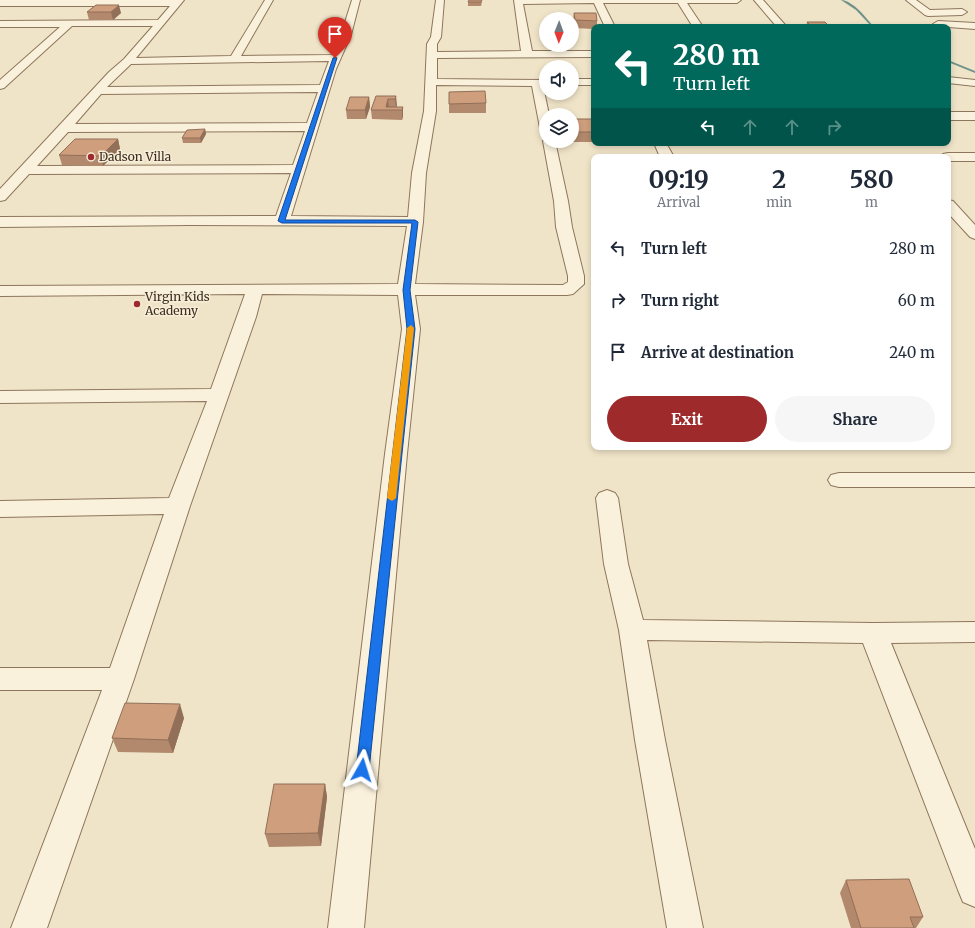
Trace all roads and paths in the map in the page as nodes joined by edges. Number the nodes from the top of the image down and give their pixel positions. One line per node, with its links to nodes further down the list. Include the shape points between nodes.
1 (269, 0): 27 (street)
2 (356, 0): 26 (street, via 346,35)
3 (440, 0): 25 (street)
4 (518, 0): 9 (street); 23 (street)
5 (737, 0): 10 (street)
6 (758, 0): 19 (street)
7 (910, 0): 13 (street)
8 (179, 1): 11 (street); 15 (street)
9 (597, 1): 10 (street); 17 (street)
10 (681, 1): 18 (street)
11 (0, 3)
12 (953, 4): 13 (street, via 962,12)
13 (928, 13): 20 (street, via 932,23)
14 (70, 23): 15 (street); 16 (street); 35 (street)
15 (161, 23): 28 (street)
16 (0, 24)
17 (608, 24)
18 (696, 24)
19 (779, 24)
20 (938, 24)
21 (951, 25): 22 (street)
22 (975, 26)
23 (527, 54): 24 (street); 25 (street)
24 (591, 54)
25 (432, 55): 30 (street)
26 (335, 58): 27 (street); 36 (street)
27 (234, 60): 28 (street)
28 (128, 61): 37 (street)
29 (951, 80): 34 (street)
30 (430, 82): 33 (street); 51 (street, via 430,110 419,173)
31 (579, 82): 32 (street)
32 (591, 82)
33 (539, 83)
34 (975, 83)
35 (0, 86)
36 (326, 88): 37 (street); 40 (street)
37 (97, 91): 41 (street)
38 (951, 116): 39 (street)
39 (975, 116)
40 (313, 127): 41 (street); 45 (street)
41 (63, 128): 46 (street)
42 (550, 148): 54 (street, via 576,284 568,290 554,291)
43 (951, 157): 44 (street)
44 (975, 157)
45 (300, 169): 46 (street); 49 (street)
46 (26, 170): 47 (street)
47 (0, 197)
48 (951, 207): 52 (street)
49 (282, 221): 50 (street); 51 (street)
50 (0, 222)
51 (415, 222): 54 (street)
52 (975, 234)
53 (255, 289): 54 (street); 55 (street); 56 (street)
54 (406, 290): 70 (street, via 411,329)
55 (0, 291)
56 (219, 395): 57 (street); 61 (street)
57 (0, 397)
58 (839, 480): 59 (street)
59 (975, 480)
60 (607, 498): 63 (street, via 616,564)
61 (178, 506): 62 (street); 67 (street)
62 (0, 509)
63 (632, 630): 65 (street); 71 (street)
64 (975, 632): 65 (street)
65 (873, 633): 68 (street)
66 (0, 679): 67 (street)
67 (120, 679): 69 (street)
68 (975, 890)
69 (29, 928)
70 (346, 928)
71 (685, 928)

